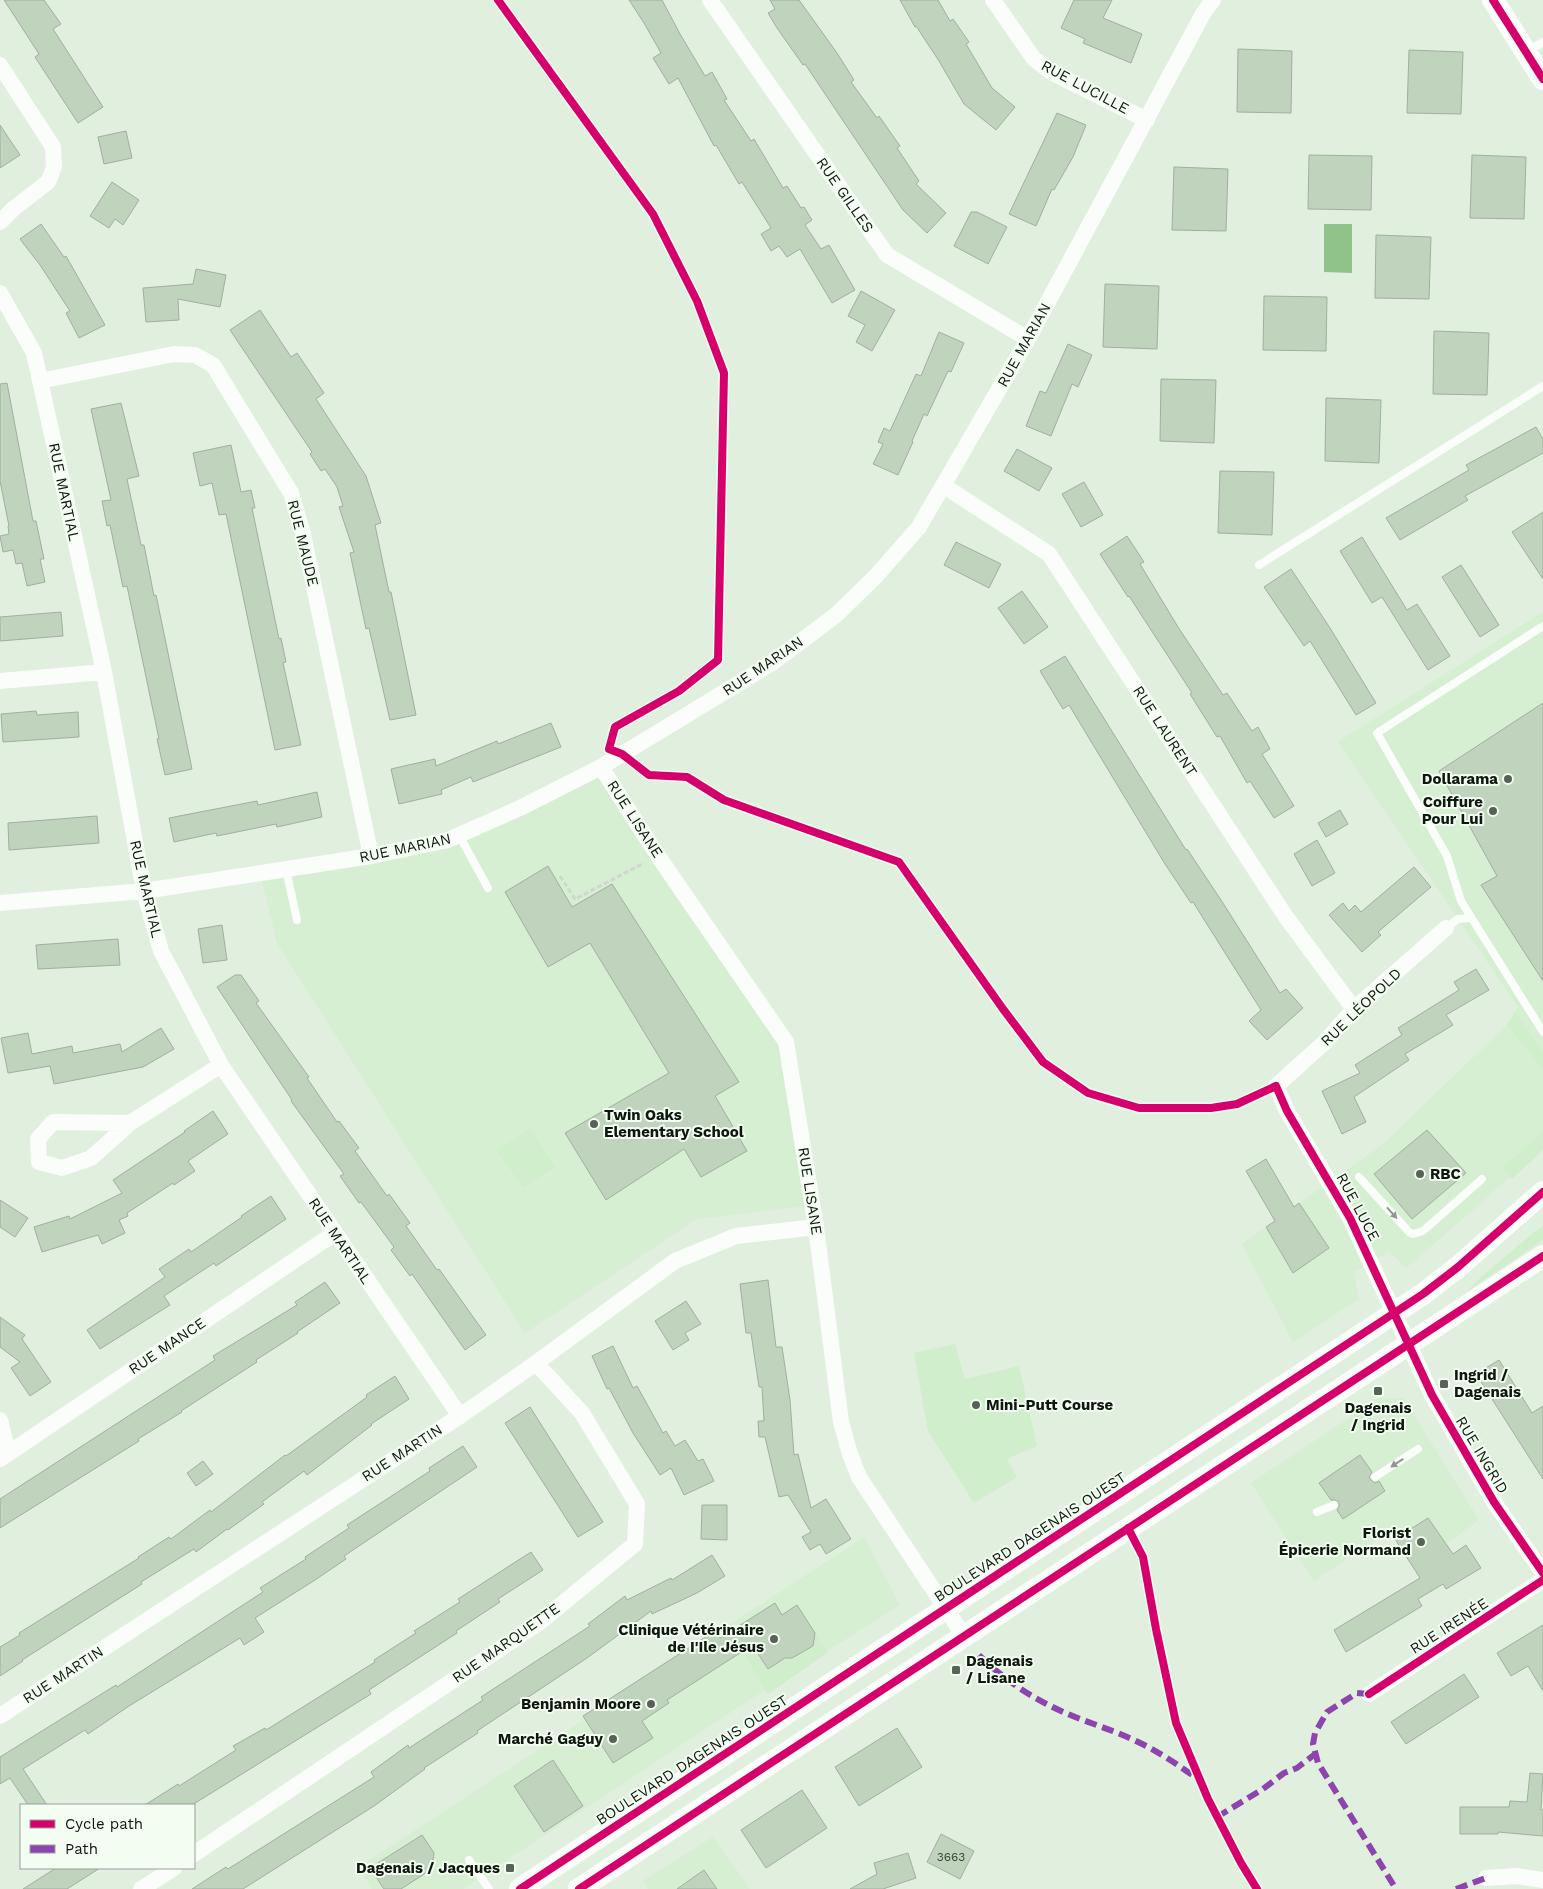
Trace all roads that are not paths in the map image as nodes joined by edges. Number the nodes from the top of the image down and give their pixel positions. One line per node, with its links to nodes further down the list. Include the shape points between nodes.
1 (710, 0): 12 (street, RUE GILLES, via 887,255)
2 (993, 0): 8 (street, RUE LUCILLE, via 1034,59 1053,73)
3 (1213, 0): 8 (street, RUE MARIAN)
4 (1493, 0): 5 (main road)
5 (1535, 47): 7 (main road)
6 (0, 66): 9 (street, via 53,147 54,167 48,182)
7 (1543, 78)
8 (1147, 120): 12 (street, RUE MARIAN)
9 (6, 209): 10 (street)
10 (0, 222)
11 (0, 293): 13 (street, RUE MARTIAL, via 34,353)
12 (1028, 339): 15 (street, RUE MARIAN)
13 (40, 381): 18 (street, RUE MARTIAL); 22 (street, RUE MAUDE, via 174,354 195,355 213,365 291,494 302,530)
14 (1543, 386): 16 (lane)
15 (944, 486): 20 (street, RUE MARIAN, via 919,528 836,615 772,663); 30 (street, RUE LAURENT, via 1049,554 1286,917)
16 (1259, 565)
17 (1543, 626): 27 (lane, via 1377,733 1447,856 1461,901)
18 (104, 672): 19 (street); 25 (street, RUE MARTIAL)
19 (0, 681)
20 (601, 767): 21 (street, RUE MARIAN); 38 (street, RUE LISANE, via 786,1042)
21 (459, 836): 22 (street, RUE MARIAN); 24 (lane)
22 (370, 856): 23 (street, RUE MARIAN)
23 (286, 869): 25 (street, RUE MARIAN); 28 (lane)
24 (488, 888)
25 (144, 890): 26 (street, RUE MARIAN); 32 (street, RUE MARTIAL, via 161,951)
26 (0, 903)
27 (1471, 918): 29 (lane, via 1458,919); 31 (lane)
28 (297, 920)
29 (1446, 928): 30 (street, RUE LÉOPOLD)
30 (1354, 1009): 33 (street, RUE LÉOPOLD, via 1325,1042)
31 (1543, 1032)
32 (221, 1065): 34 (street); 39 (street, RUE MARTIAL)
33 (1276, 1086): 41 (street, RUE LUCE, via 1350,1218)
34 (130, 1123): 34 (street, via 53,1122 38,1138 40,1162 62,1168 91,1158)
35 (1359, 1177): 36 (lane, one-way to 36, via 1413,1234 1423,1231)
36 (1482, 1180)
37 (1543, 1192): 41 (main road, BOULEVARD DAGENAIS OUEST, via 1447,1276)
38 (816, 1227): 43 (street, RUE MARTIN, via 736,1236 675,1261); 53 (street, RUE LISANE, via 841,1422 850,1454 859,1477)
39 (335, 1233): 44 (street, RUE MARTIAL); 47 (street, RUE MANCE)
40 (1543, 1256): 42 (main road)
41 (1394, 1313): 42 (street, RUE LUCE); 53 (main road, BOULEVARD DAGENAIS OUEST)
42 (1408, 1345): 51 (street, RUE INGRID, via 1469,1461); 54 (main road)
43 (536, 1363): 44 (street, RUE MARTIN); 57 (street, RUE MARQUETTE, via 582,1413 637,1504 635,1544 540,1622)
44 (460, 1416): 56 (street, RUE MARTIN)
45 (0, 1420): 47 (street)
46 (1418, 1449): 48 (lane, one-way to 48)
47 (4, 1456)
48 (1375, 1477)
49 (1334, 1505): 50 (lane)
50 (1317, 1512)
51 (1543, 1573)
52 (1543, 1580): 55 (street, RUE IRENÉE)
53 (946, 1609): 54 (street, RUE LISANE); 64 (main road, BOULEVARD DAGENAIS OUEST)
54 (964, 1636): 65 (main road)
55 (1369, 1694)
56 (0, 1716)
57 (195, 1853)
58 (469, 1860): 62 (lane)
59 (172, 1869): 63 (street)
60 (1486, 1878): 61 (street, via 1516,1876)
61 (1543, 1880)
62 (486, 1887)
63 (141, 1889)
64 (520, 1889)
65 (579, 1889)

